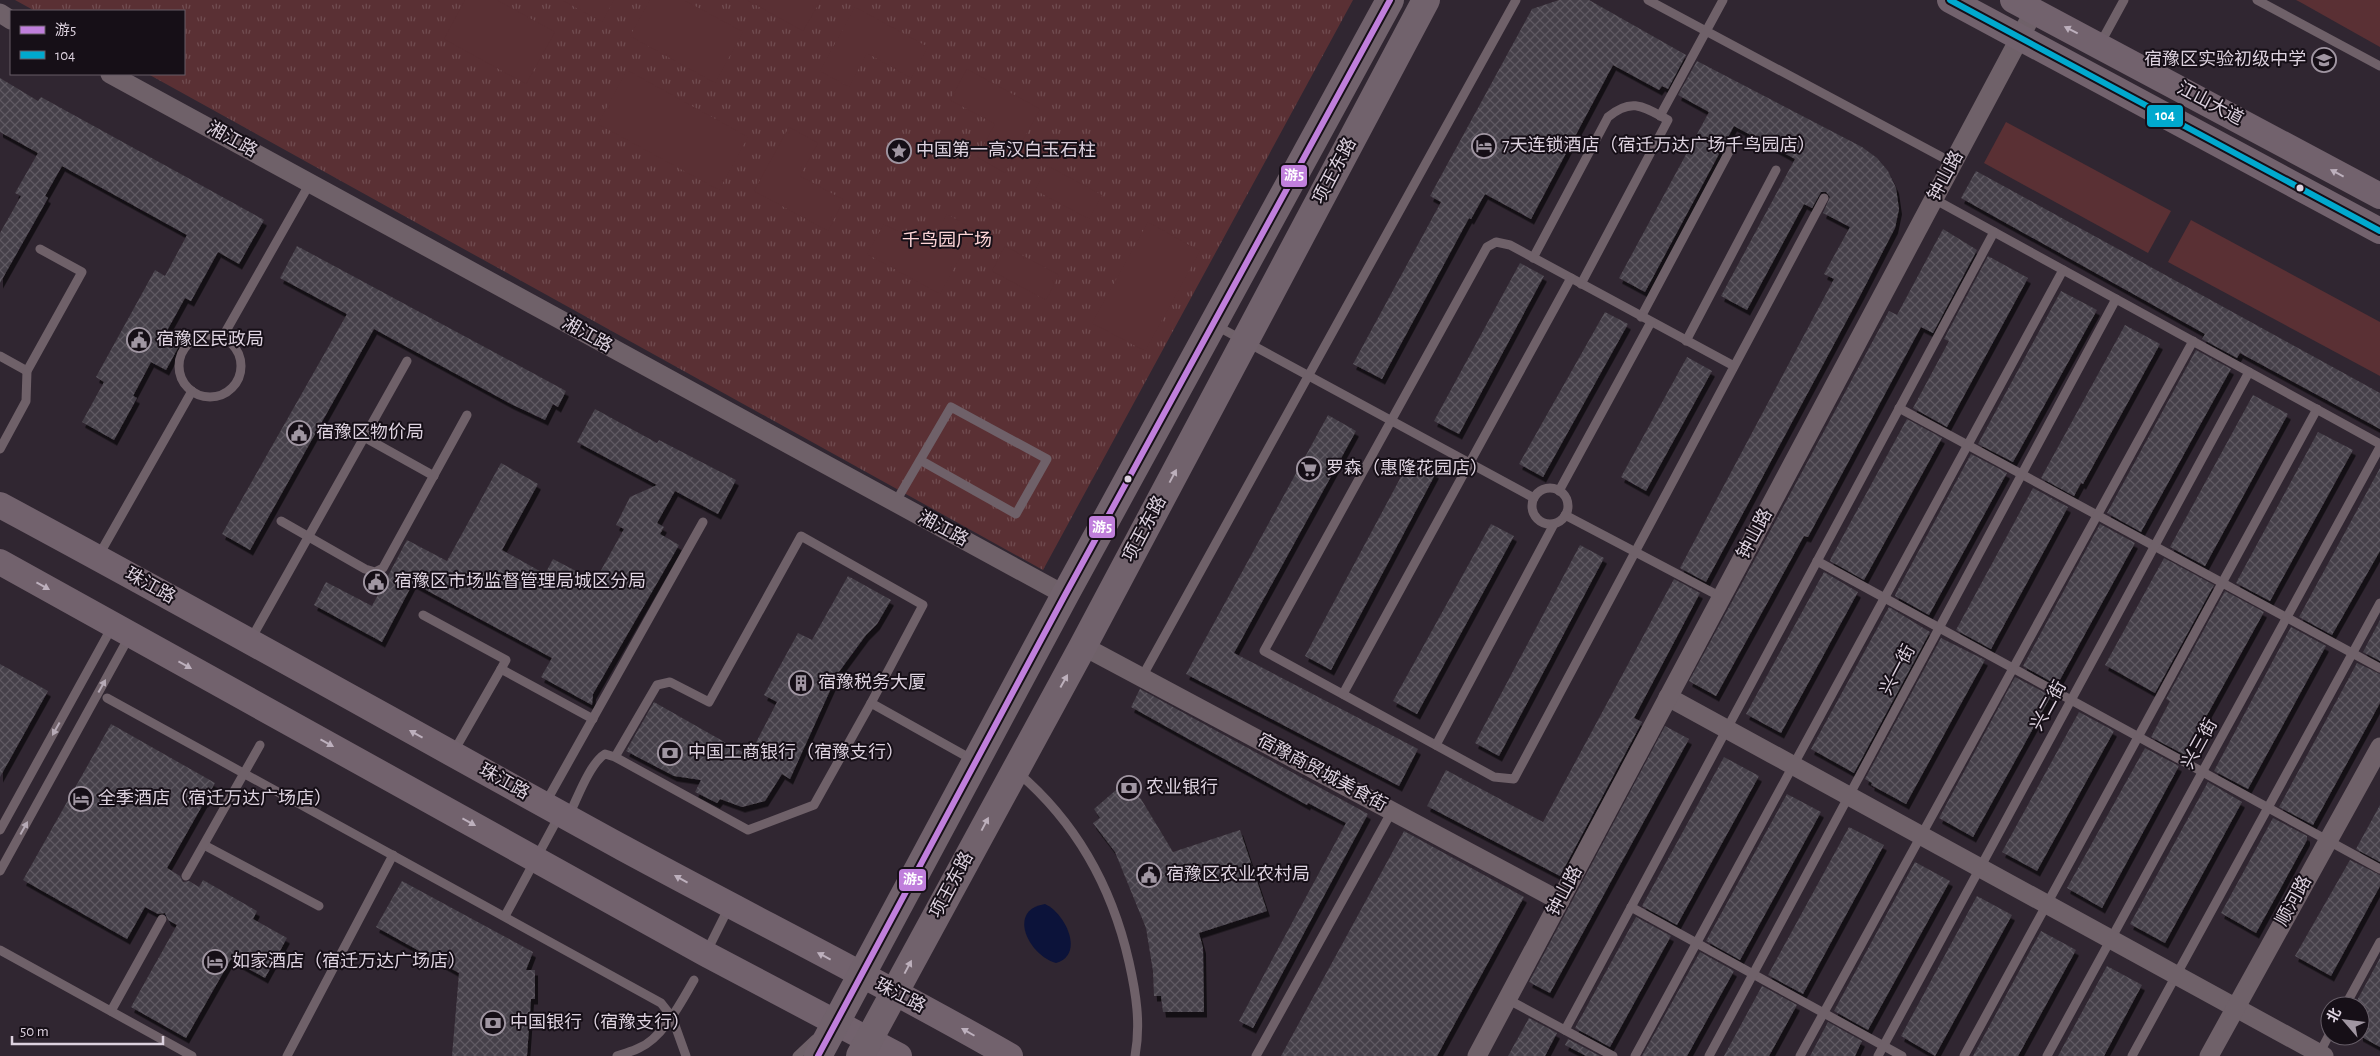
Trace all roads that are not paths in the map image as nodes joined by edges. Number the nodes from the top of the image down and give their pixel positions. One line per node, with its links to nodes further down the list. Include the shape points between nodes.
1 (1390, 0): 33 (main road, 项王东路)
2 (1426, 0): 35 (main road, 项王东路)
3 (1516, 0): 43 (lane)
4 (1648, 0): 10 (lane)
5 (1723, 0): 10 (lane)
6 (1950, 0): 11 (street, 江山大道)
7 (2124, 0): 12 (lane)
8 (2257, 0): 13 (lane)
9 (2023, 5): 11 (street, 钟山路); 12 (street, 江山大道, one-way to 9)
10 (1706, 31): 15 (lane); 17 (lane)
11 (2020, 37): 17 (street, 钟山路); 23 (street, 江山大道)
12 (2100, 45): 20 (street, 江山大道, one-way to 12)
13 (2380, 66)
14 (112, 75): 19 (street, 湘江路)
15 (1660, 116): 26 (lane, via 1628,104 1608,117); 29 (lane, via 1668,120)
16 (1731, 148): 31 (lane)
17 (1953, 163): 22 (street, 钟山路)
18 (1776, 170): 36 (lane)
19 (310, 183): 34 (lane); 59 (street, 湘江路)
20 (2380, 196)
21 (1824, 198): 40 (lane)
22 (1934, 199): 24 (lane); 74 (street, 钟山路)
23 (2380, 231)
24 (1994, 232): 27 (lane); 45 (lane)
25 (40, 249): 41 (lane, via 82,272)
26 (1533, 258): 28 (lane); 48 (lane, via 1510,245 1496,242 1487,247)
27 (2063, 270): 30 (lane); 50 (lane)
28 (1571, 278): 29 (lane); 54 (lane)
29 (1581, 284): 31 (lane)
30 (2116, 299): 37 (lane); 55 (lane, 兴一街)
31 (1641, 317): 32 (lane)
32 (1651, 322): 36 (lane); 57 (lane)
33 (1213, 324): 35 (lane); 73 (main road, 项王东路)
34 (222, 338): 44 (lane, via 202,336 186,347 181,356 180,375); 44 (lane, via 231,344 240,362 236,382 230,390 211,397)
35 (1244, 341): 43 (lane); 82 (main road, 项王东路, one-way to 35)
36 (1686, 341): 40 (lane)
37 (2193, 341): 42 (lane); 62 (lane)
38 (0, 356): 41 (lane)
39 (406, 361): 49 (lane)
40 (1734, 366): 68 (lane)
41 (27, 372): 52 (lane, via 26,401)
42 (2249, 372): 46 (lane); 67 (lane, 兴二街)
43 (1308, 376): 48 (lane); 87 (lane)
44 (192, 391): 69 (lane)
45 (1899, 408): 50 (lane); 70 (lane)
46 (2317, 409): 51 (lane); 72 (lane)
47 (467, 415): 56 (lane)
48 (1391, 421): 54 (lane); 88 (lane, via 1264,651)
49 (364, 437): 56 (lane); 66 (lane)
50 (1968, 445): 55 (lane); 75 (lane)
51 (2380, 445): 78 (lane, 兴三街)
52 (0, 449)
53 (920, 460): 53 (lane, via 951,407 1047,459 1016,514); 59 (lane)
54 (1469, 463): 58 (lane); 88 (lane)
55 (2022, 474): 62 (lane); 79 (lane, 兴一街)
56 (434, 476): 66 (lane, via 383,568 375,572)
57 (1559, 491): 58 (lane, via 1548,488); 61 (lane, via 1568,506)
58 (1534, 498): 65 (lane, via 1532,510 1538,520)
59 (895, 503): 73 (street, 湘江路)
60 (0, 505): 69 (street, 珠江路)
61 (1565, 515): 65 (lane); 68 (lane)
62 (2097, 515): 67 (lane); 84 (lane)
63 (281, 521): 66 (lane)
64 (703, 522): 93 (lane)
65 (1554, 524): 97 (lane)
66 (308, 536): 81 (lane)
67 (2155, 546): 72 (lane); 91 (lane, 兴二街)
68 (1635, 552): 74 (lane); 97 (lane, via 1514,779 1494,776)
69 (98, 557): 81 (street, 珠江路)
70 (1817, 561): 75 (lane); 94 (lane)
71 (0, 562): 80 (street, one-way to 80)
72 (2222, 583): 78 (lane); 95 (lane)
73 (1065, 595): 101 (main road, 项王东路)
74 (1721, 597): 89 (street, 钟山路)
75 (1885, 598): 79 (lane); 102 (lane)
76 (2380, 603): 83 (lane)
77 (423, 615): 86 (lane, via 506,660)
78 (2287, 618): 83 (lane); 104 (lane, 兴三街)
79 (1940, 628): 84 (lane); 106 (lane, 兴一街)
80 (122, 630): 110 (lane, one-way to 110); 115 (street, one-way to 115); 118 (lane, one-way to 80)
81 (249, 642): 99 (street, 珠江路, one-way to 81)
82 (1083, 646): 87 (street, 宿豫商贸城美食街); 103 (main road, 项王东路, one-way to 82)
83 (2352, 653): 85 (lane); 107 (lane)
84 (2014, 668): 91 (lane); 111 (lane)
85 (2380, 668)
86 (501, 669): 93 (lane); 99 (lane)
87 (1142, 677): 108 (street, 宿豫商贸城美食街)
88 (1343, 694): 97 (lane)
89 (1668, 697): 94 (street); 120 (street, 钟山路)
90 (107, 698): 105 (lane)
91 (2072, 700): 95 (lane); 116 (lane, 兴二街)
92 (872, 703): 100 (lane, via 814,805 748,830); 100 (lane, via 923,604 801,536 709,702 670,682 657,685); 101 (lane)
93 (593, 719): 109 (lane)
94 (1726, 730): 102 (street); 124 (lane)
95 (2138, 736): 104 (lane); 121 (lane)
96 (260, 745): 105 (lane)
97 (1436, 745)
98 (2380, 747): 112 (street, 顺河路)
99 (453, 754): 109 (street, 珠江路)
100 (615, 757): 109 (lane, via 605,754 598,759)
101 (975, 762): 133 (main road, 项王东路)
102 (1793, 766): 106 (street); 129 (lane)
103 (1014, 770): 137 (main road, 项王东路, one-way to 103); 155 (lane, via 1032,784 1062,817 1104,884 1121,929 1135,991 1138,1026)
104 (2203, 772): 107 (lane); 127 (lane, 兴三街)
105 (244, 773): 113 (lane); 114 (lane)
106 (1849, 796): 111 (street); 132 (lane, 兴一街)
107 (2268, 807): 112 (lane); 134 (lane)
108 (1392, 811): 120 (street, 宿豫商贸城美食街); 156 (lane)
109 (558, 812): 115 (lane); 123 (street, 珠江路, one-way to 109)
110 (0, 830)
111 (1921, 836): 116 (street); 141 (lane)
112 (2328, 840): 117 (lane); 139 (street, 顺河路)
113 (204, 845): 119 (lane); 122 (lane)
114 (393, 855): 125 (lane); 149 (lane)
115 (536, 859): 125 (lane); 131 (street)
116 (1980, 868): 121 (street); 145 (lane, 兴二街)
117 (2380, 869)
118 (0, 871)
119 (186, 876)
120 (1560, 901): 138 (street, 钟山路)
121 (2047, 904): 127 (street); 164 (lane)
122 (319, 906)
123 (730, 906): 131 (lane); 133 (street, 珠江路, one-way to 123)
124 (1630, 907): 129 (lane); 144 (lane)
125 (505, 916): 142 (lane, via 661,1003)
126 (162, 919): 140 (lane)
127 (2111, 940): 134 (street); 165 (lane, 兴三街)
128 (2380, 942): 136 (lane)
129 (1696, 943): 132 (lane); 159 (lane)
130 (0, 950): 140 (lane)
131 (706, 954): 143 (street)
132 (1753, 974): 141 (lane); 160 (lane, 兴一街)
133 (860, 975): 137 (street, 珠江路); 143 (main road, 项王东路)
134 (2176, 975): 139 (street); 166 (lane)
135 (694, 980): 142 (lane)
136 (2350, 996)
137 (901, 999): 146 (main road, 项王东路); 154 (street, 珠江路, one-way to 137)
138 (1507, 999): 144 (lane); 157 (street, 钟山路)
139 (2235, 1008): 147 (street); 167 (street, 顺河路)
140 (111, 1011): 148 (lane)
141 (1824, 1013): 145 (lane); 161 (lane)
142 (672, 1017): 150 (lane, via 641,1048); 151 (lane)
143 (836, 1021): 146 (street); 152 (lane); 153 (main road, 项王东路)
144 (1564, 1030): 158 (lane)
145 (1883, 1046): 162 (lane, 兴二街); 163 (lane)
146 (878, 1048)
147 (2320, 1055)
148 (192, 1056)
149 (287, 1056)
150 (617, 1056)
151 (686, 1056)
152 (797, 1056)
153 (818, 1056)
154 (1010, 1056)
155 (1135, 1056)
156 (1256, 1056)
157 (1476, 1056)
158 (1613, 1056)
159 (1634, 1056)
160 (1709, 1056)
161 (1800, 1056)
162 (1878, 1056)
163 (1902, 1056)
164 (1964, 1056)
165 (2047, 1056)
166 (2132, 1056)
167 (2209, 1056)

